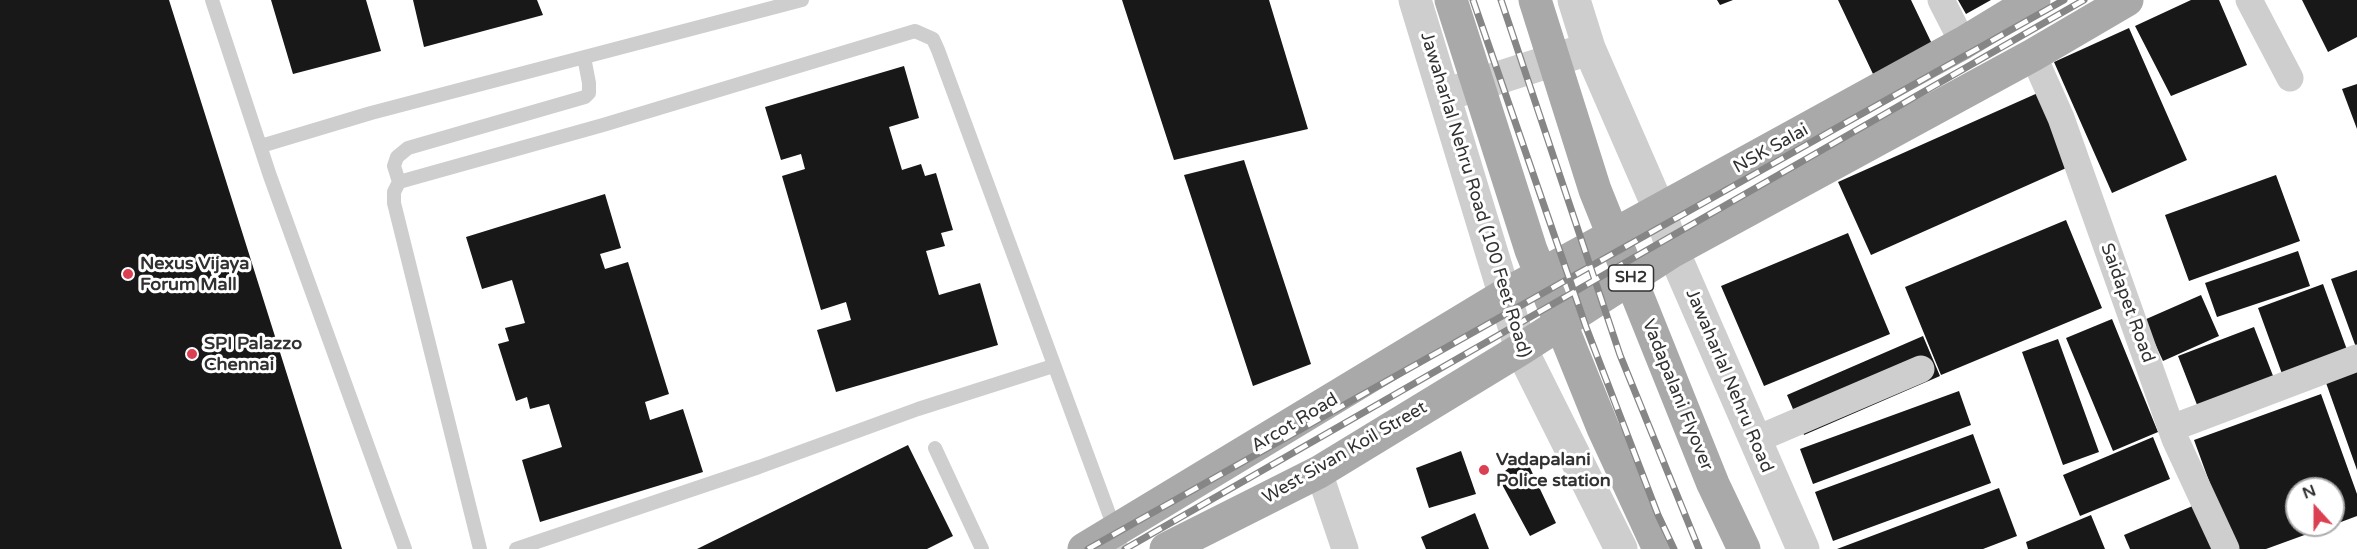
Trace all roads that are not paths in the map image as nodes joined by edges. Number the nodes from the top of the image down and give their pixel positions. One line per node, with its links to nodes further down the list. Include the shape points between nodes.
1 (212, 0): 17 (lane)
2 (802, 0): 14 (lane)
3 (1415, 0): 16 (street, Jawaharlal Nehru Road (100 Feet Road))
4 (1451, 0): 39 (main road, via 1531,250 1603,428)
5 (1534, 0): 40 (main road, Vadapalani Flyover / SH2, via 1595,190 1713,484)
6 (1574, 0): 12 (street)
7 (1941, 0): 11 (street)
8 (2034, 0): 11 (main road, NSK Salai)
9 (2127, 0): 13 (main road, West Sivan Koil Street)
10 (2249, 0): 15 (street)
11 (1963, 43): 19 (main road, NSK Salai)
12 (1589, 48): 16 (street); 19 (street)
13 (2033, 55): 20 (main road, West Sivan Koil Street); 26 (street, Saidapet Road, via 2061,118)
14 (584, 57): 17 (lane, via 371,112); 18 (lane, via 590,93 585,97 408,148 397,157 394,166)
15 (2290, 78)
16 (1443, 95): 21 (street, Jawaharlal Nehru Road (100 Feet Road))
17 (261, 146): 31 (lane)
18 (399, 182): 24 (lane, via 591,129 915,31 933,39 938,50); 32 (lane, via 394,203)
19 (1660, 211): 20 (street, Jawaharlal Nehru Road); 21 (main road, NSK Salai)
20 (1673, 251): 22 (main road, West Sivan Koil Street); 27 (street, Jawaharlal Nehru Road)
21 (1506, 294): 22 (street, Jawaharlal Nehru Road (100 Feet Road)); 30 (main road, Arcot Road)
22 (1521, 349): 29 (main road, West Sivan Koil Street); 38 (street, Jawaharlal Nehru Road (100 Feet Road))
23 (2357, 358): 26 (street)
24 (1053, 366): 30 (lane); 33 (lane, via 918,408 759,467)
25 (1921, 369): 27 (street)
26 (2172, 428): 42 (street, Saidapet Road)
27 (1755, 440): 41 (street, Jawaharlal Nehru Road)
28 (935, 448): 34 (lane)
29 (1318, 472): 36 (main road, West Sivan Koil Street); 37 (street)
30 (1118, 540): 35 (main road, Arcot Road)
31 (405, 549)
32 (480, 549)
33 (516, 549)
34 (982, 549)
35 (1084, 549)
36 (1166, 549)
37 (1345, 549)
38 (1621, 549)
39 (1659, 549)
40 (1744, 549)
41 (1803, 549)
42 (2226, 549)

